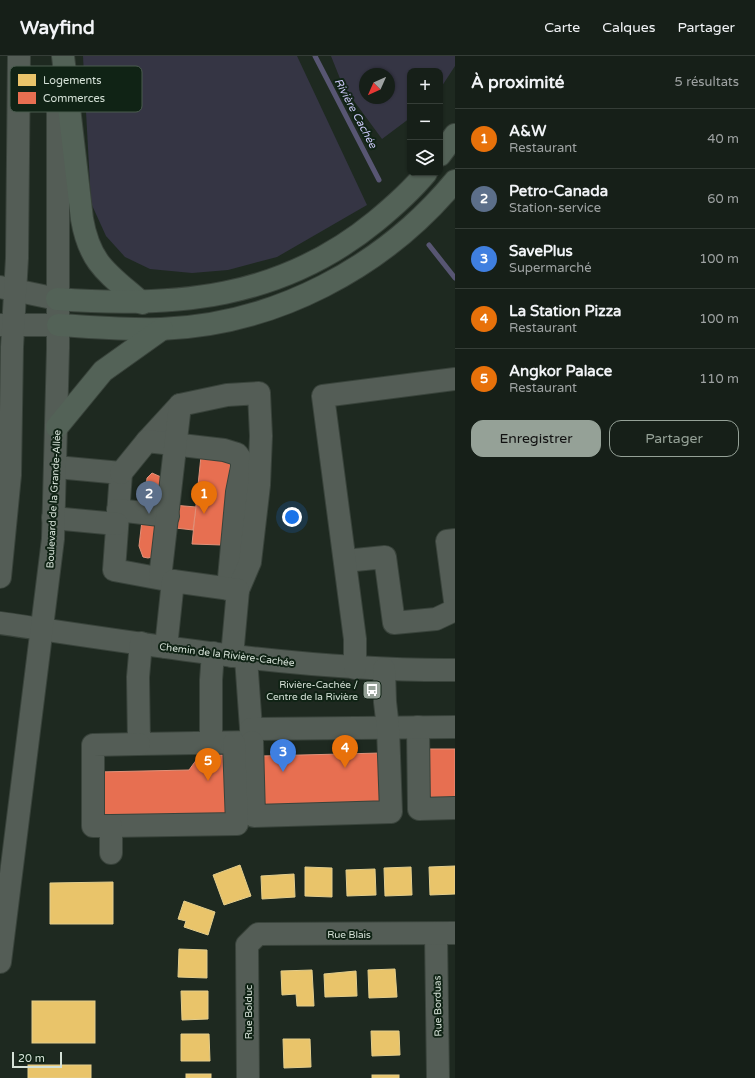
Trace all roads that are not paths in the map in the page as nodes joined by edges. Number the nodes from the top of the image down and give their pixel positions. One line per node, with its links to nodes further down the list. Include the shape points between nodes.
1 (19, 56): 4 (street)
2 (58, 56): 5 (street, Boulevard de la Grande-Allée)
3 (63, 56): 6 (highway)
4 (19, 66)
5 (58, 66)
6 (64, 66)
7 (16, 112): 14 (street)
8 (58, 112): 15 (street, Boulevard de la Grande-Allée)
9 (69, 112): 16 (highway, via 86,240 102,268)
10 (455, 134): 11 (highway)
11 (443, 151)
12 (423, 176): 16 (highway, via 408,193 362,232 292,273 223,294)
13 (455, 181): 19 (highway, via 408,230 366,262 320,288 239,318)
14 (8, 289): 15 (street); 17 (street)
15 (57, 299): 16 (highway); 18 (street, Boulevard de la Grande-Allée)
16 (142, 303)
17 (7, 325): 18 (street); 32 (street, via 12,347 10,476)
18 (58, 325): 19 (highway); 22 (street, Boulevard de la Grande-Allée)
19 (162, 329): 22 (highway, via 103,371)
20 (455, 379): 31 (street, via 323,396)
21 (180, 405): 23 (street); 24 (street); 34 (street, via 227,395 259,393 261,436 250,562)
22 (57, 427): 25 (street, Boulevard de la Grande-Allée)
23 (147, 441): 24 (street); 26 (street)
24 (176, 446): 27 (street); 34 (street, via 232,452 242,461 237,492)
25 (56, 467): 26 (street); 29 (street, Boulevard de la Grande-Allée)
26 (121, 473): 28 (street)
27 (168, 516): 28 (street); 33 (street)
28 (118, 517): 29 (street); 33 (street, via 114,570)
29 (54, 518): 38 (street, Boulevard de la Grande-Allée)
30 (455, 540): 35 (street, via 447,541)
31 (344, 561): 36 (street, via 385,557 394,623 436,619); 42 (street, via 355,639)
32 (0, 577)
33 (167, 580): 34 (street); 40 (street)
34 (233, 590): 41 (street)
35 (455, 600)
36 (455, 610)
37 (0, 623): 38 (street, Chemin de la Rivière-Cachée)
38 (43, 630): 39 (street, Chemin de la Rivière-Cachée); 54 (street, Boulevard de la Grande-Allée)
39 (141, 643): 40 (street, Chemin de la Rivière-Cachée); 49 (street, via 138,677)
40 (166, 646): 41 (street, Chemin de la Rivière-Cachée)
41 (231, 656): 42 (street, Chemin de la Rivière-Cachée); 48 (street); 50 (street, via 211,688)
42 (355, 668): 43 (street, Chemin de la Rivière-Cachée)
43 (384, 669): 44 (street, Chemin de la Rivière-Cachée); 47 (street)
44 (455, 670)
45 (418, 727): 46 (street); 47 (street); 51 (street, via 419,809)
46 (455, 727)
47 (388, 728): 48 (street); 48 (street, via 391,812 254,816)
48 (246, 738): 50 (street); 52 (street, via 238,824)
49 (139, 744): 50 (street); 52 (street, via 93,745 93,826)
50 (211, 744)
51 (455, 808)
52 (111, 826): 53 (street)
53 (111, 854)
54 (3, 906): 57 (street, Boulevard de la Grande-Allée)
55 (446, 933): 56 (street, Rue Blais, via 258,934); 59 (street, Rue Borduas)
56 (247, 945): 58 (street, Rue Bolduc)
57 (0, 962)
58 (248, 1078)
59 (438, 1078)

